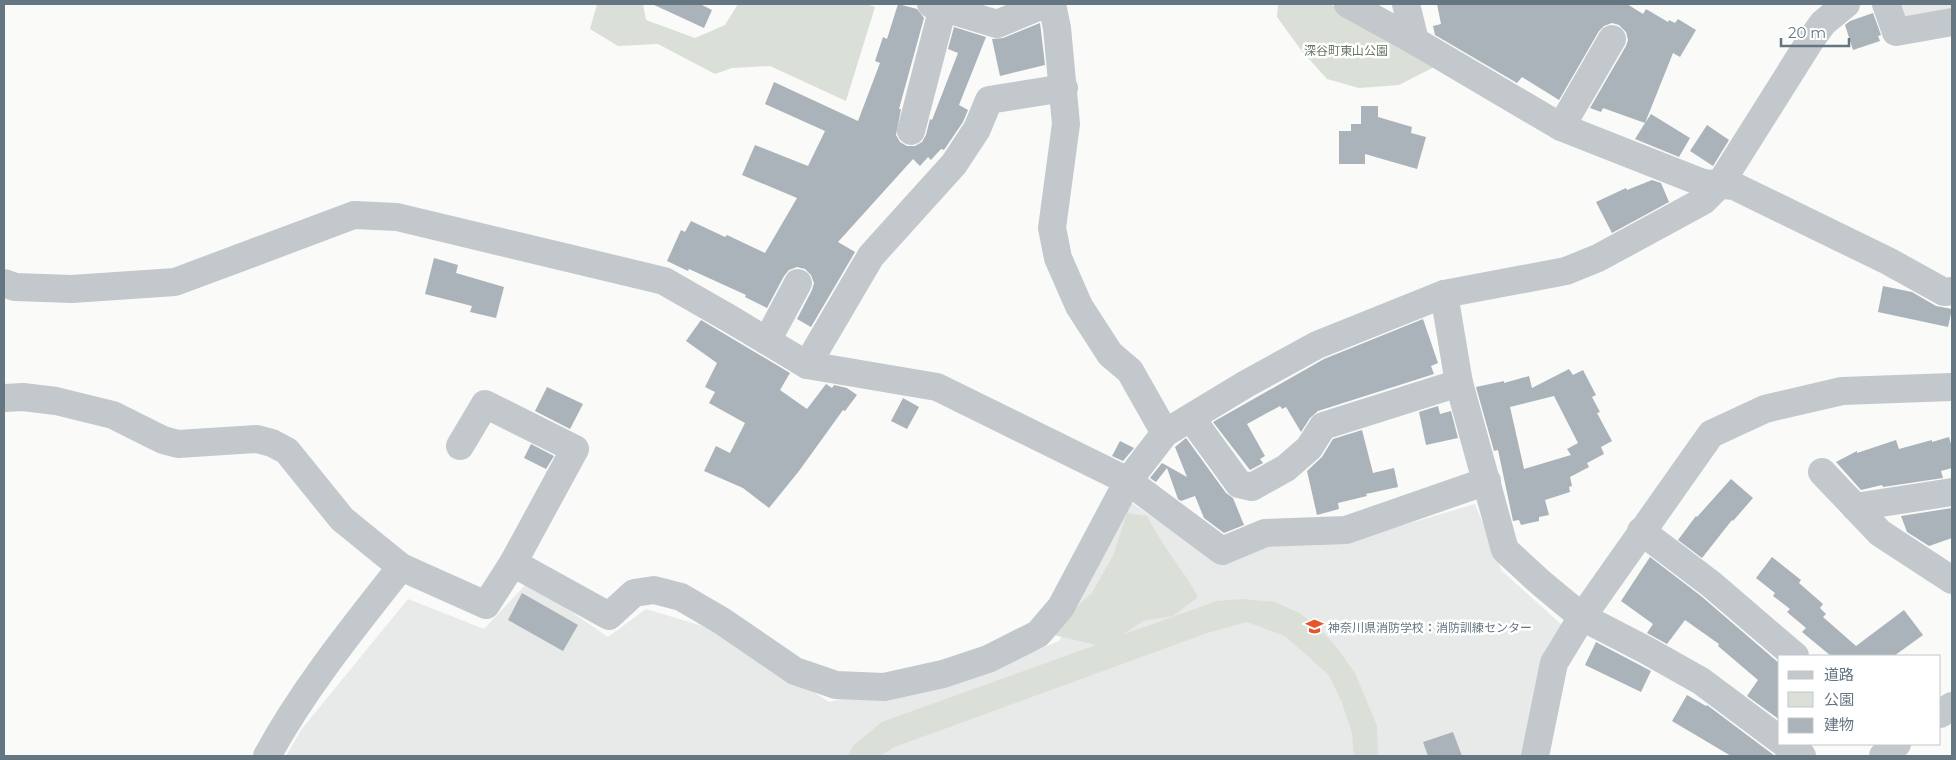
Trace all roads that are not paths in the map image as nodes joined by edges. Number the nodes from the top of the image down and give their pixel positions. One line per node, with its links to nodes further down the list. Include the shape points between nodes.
1 (1046, 4): 7 (street, via 997,24)
2 (1052, 4): 11 (street)
3 (1348, 4): 10 (street)
4 (1406, 4): 10 (street)
5 (1846, 4): 14 (street, via 1823,23)
6 (1886, 4): 8 (street, via 1896,32)
7 (937, 5): 13 (street)
8 (1952, 22)
9 (1612, 39): 12 (street)
10 (1415, 40): 12 (street)
11 (1064, 88): 20 (street, via 990,100 977,129 954,164 870,256); 25 (street, via 1066,124 1052,228 1058,258 1079,306 1110,354 1130,371)
12 (1560, 128): 14 (street, via 1703,183)
13 (911, 131)
14 (1720, 184): 16 (street, via 1734,186 1888,260 1944,292); 18 (street, via 1702,202 1598,258 1566,271)
15 (798, 283): 19 (street)
16 (1952, 291)
17 (8, 292): 19 (street, via 175,282 354,215 397,217 664,282)
18 (1444, 294): 21 (street); 24 (street, via 1317,346)
19 (767, 340): 20 (street)
20 (807, 365): 28 (street, via 937,386)
21 (1459, 384): 24 (street, via 1323,426 1309,448 1286,468 1252,487 1239,484); 29 (street)
22 (1952, 387): 32 (street, via 1842,390 1765,409 1711,434)
23 (4, 398): 34 (street, via 56,401 114,415 163,440 178,444 257,439 272,443 287,451 342,520)
24 (1191, 418): 25 (street)
25 (1165, 433): 28 (street)
26 (460, 446): 33 (street, via 486,404 575,449)
27 (1822, 472): 31 (street)
28 (1128, 481): 29 (street, via 1222,551 1265,533 1346,530); 33 (street, via 1061,607 1038,634 970,665 884,687 836,685 795,671 722,620 681,597 654,590 634,593 609,616)
29 (1487, 481): 36 (street, via 1505,550)
30 (1952, 492): 31 (street)
31 (1855, 507): 35 (street, via 1880,533)
32 (1641, 531): 36 (street); 37 (street, via 1711,584)
33 (513, 563): 34 (street, via 486,605)
34 (401, 567): 43 (street, via 323,666)
35 (1952, 580)
36 (1582, 617): 40 (street, via 1701,682); 44 (street, via 1554,663)
37 (1793, 655)
38 (1952, 706): 39 (street)
39 (1941, 713)
40 (1778, 739)
41 (1786, 745): 45 (street)
42 (1896, 745): 46 (street)
43 (267, 756)
44 (1535, 756)
45 (1802, 756)
46 (1883, 756)

